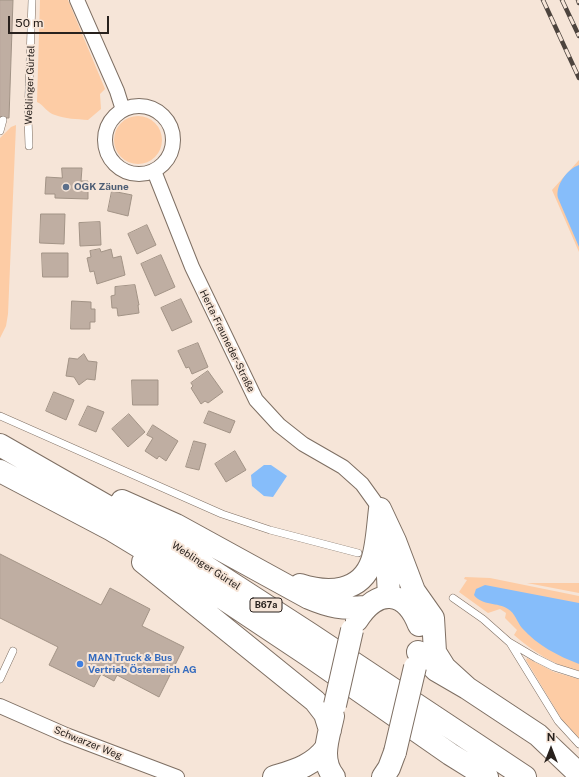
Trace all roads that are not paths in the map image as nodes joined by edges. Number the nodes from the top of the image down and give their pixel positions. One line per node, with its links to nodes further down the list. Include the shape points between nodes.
1 (32, 0): 6 (lane, Weblinger Gürtel)
2 (77, 0): 3 (street, via 117,91)
3 (122, 110): 7 (street, via 108,126 105,137 106,149 111,159 130,173); 7 (street, via 132,106 147,107 161,113 168,120 173,134 172,149 168,158)
4 (3, 120): 5 (lane)
5 (0, 130)
6 (29, 146)
7 (154, 171): 12 (street, Herta-Frauneder-Straße, via 192,267 256,400 303,444 343,467 362,484)
8 (0, 416): 13 (lane, via 222,514 270,530)
9 (0, 445): 14 (main road, via 176,525); 34 (main road, Weblinger Gürtel / B67a, via 157,535)
10 (0, 471): 11 (main road, Weblinger Gürtel / B67a)
11 (62, 505): 25 (main road, via 128,550 315,702 325,714); 33 (main road, Weblinger Gürtel / B67a, via 112,530 206,587)
12 (380, 509): 14 (main road, via 373,560 365,576 351,587 317,591); 15 (main road, via 385,527); 23 (main road, via 414,591 433,618 435,652 445,668)
13 (358, 553)
14 (274, 578): 17 (main road, via 329,607)
15 (389, 597): 17 (main road, via 374,600); 20 (main road, via 402,600 414,611 420,627)
16 (454, 598): 18 (lane)
17 (365, 607): 25 (main road, bridge, via 352,630)
18 (509, 642): 21 (lane, via 545,663); 26 (lane, via 558,721)
19 (13, 651): 22 (lane)
20 (416, 660): 23 (main road); 32 (main road, bridge, via 395,752)
21 (579, 675)
22 (0, 679)
23 (467, 688): 27 (main road, via 538,735)
24 (0, 706): 28 (street, Schwarzer Weg)
25 (328, 739): 29 (main road, via 327,762); 30 (main road, via 321,754 310,763)
26 (579, 744)
27 (579, 774)
28 (171, 776)
29 (333, 776): 31 (main road, via 324,774)
30 (274, 777)
31 (311, 777)
32 (383, 777)
33 (487, 777)
34 (525, 777)

